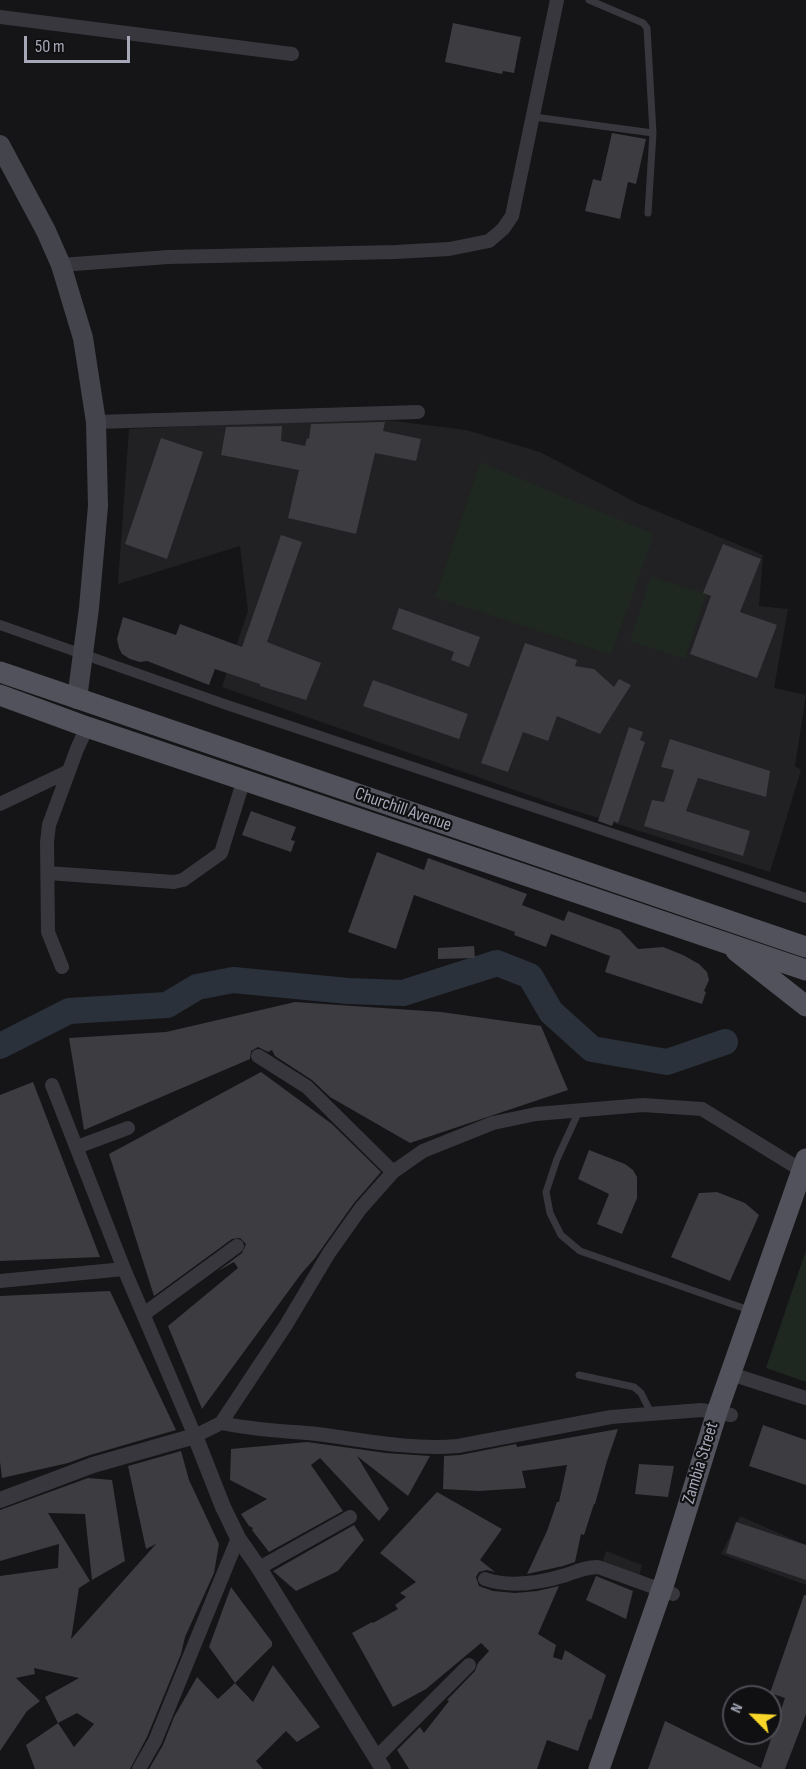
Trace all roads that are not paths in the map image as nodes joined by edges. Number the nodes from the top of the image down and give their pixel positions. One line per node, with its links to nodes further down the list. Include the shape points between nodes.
1 (557, 0): 5 (street)
2 (589, 0): 6 (lane, via 647,28)
3 (0, 17): 4 (street)
4 (292, 54)
5 (534, 117): 6 (lane); 9 (street, via 512,216 489,241 449,249 396,252 168,257)
6 (653, 133): 8 (lane)
7 (0, 145): 9 (main road)
8 (648, 213)
9 (61, 265): 11 (main road, via 83,338)
10 (418, 411): 11 (street)
11 (96, 422): 13 (main road, via 98,506)
12 (0, 625): 13 (street)
13 (84, 654): 16 (main road); 22 (street)
14 (0, 672): 16 (main road, Churchill Avenue)
15 (0, 695): 17 (main road, Churchill Avenue)
16 (77, 699): 24 (main road, Churchill Avenue)
17 (87, 727): 18 (street); 19 (main road, Churchill Avenue)
18 (69, 771): 20 (street); 21 (street, via 49,825)
19 (244, 779): 21 (street, via 221,853 183,880); 23 (main road, Churchill Avenue)
20 (0, 804)
21 (48, 873): 25 (street, via 48,932)
22 (806, 898)
23 (724, 942): 26 (main road, Churchill Avenue); 27 (main road)
24 (806, 947)
25 (62, 967)
26 (806, 970)
27 (806, 1006)
28 (258, 1056): 34 (street, via 307,1088)
29 (52, 1085): 32 (street)
30 (580, 1109): 33 (street, via 702,1109); 34 (street, via 493,1123 423,1151); 39 (lane, via 546,1192 550,1213 561,1235 579,1251)
31 (128, 1128): 32 (street)
32 (77, 1147): 37 (street)
33 (804, 1167): 39 (main road, Zambia Street)
34 (393, 1172): 46 (street, via 329,1253)
35 (806, 1202): 39 (main road, Zambia Street)
36 (237, 1246): 40 (street)
37 (124, 1269): 38 (street); 40 (street)
38 (0, 1281)
39 (759, 1313): 42 (main road, Zambia Street)
40 (144, 1314): 47 (street)
41 (579, 1375): 44 (lane, via 634,1387)
42 (737, 1377): 43 (street); 45 (main road, Zambia Street)
43 (806, 1398)
44 (651, 1413): 45 (street); 46 (street, via 436,1448)
45 (724, 1413): 53 (main road, Zambia Street)
46 (221, 1423): 47 (street)
47 (195, 1436): 48 (street, via 93,1465); 50 (street)
48 (0, 1500)
49 (350, 1517): 51 (street)
50 (237, 1538): 51 (street); 56 (street, via 155,1741)
51 (259, 1569): 55 (street)
52 (485, 1579): 53 (street, via 510,1585 598,1567)
53 (667, 1592): 57 (main road, Zambia Street); 58 (main road, Zambia Street)
54 (469, 1665): 55 (street)
55 (380, 1763)
56 (139, 1769)
57 (599, 1769)
58 (612, 1769)

